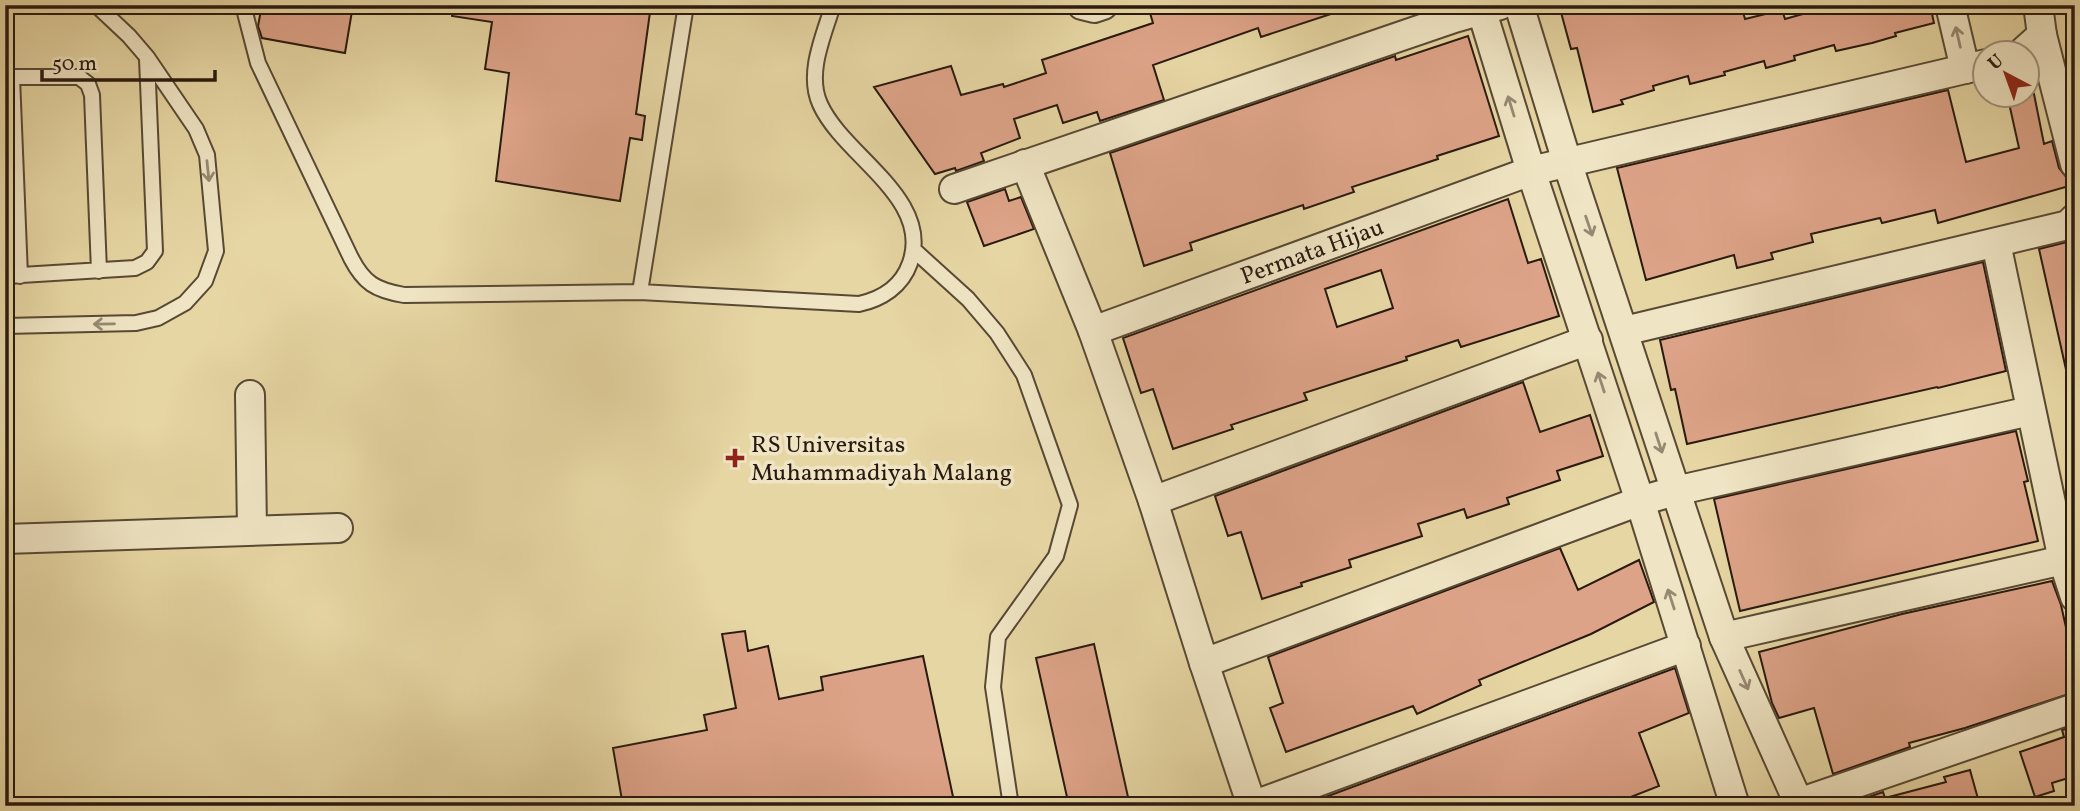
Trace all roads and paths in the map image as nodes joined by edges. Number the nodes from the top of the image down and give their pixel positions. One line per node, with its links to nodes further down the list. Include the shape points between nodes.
1 (96, 5): 12 (lane)
2 (243, 5): 27 (lane, via 258,63 358,272 376,288 404,296)
3 (686, 5): 27 (lane)
4 (833, 5): 24 (lane, via 816,61 819,103 907,211)
5 (1082, 5): 6 (street)
6 (1103, 5)
7 (1519, 5): 17 (street)
8 (1950, 5): 13 (street, one-way to 8)
9 (2038, 5): 11 (street)
10 (1487, 7): 18 (street); 20 (street, one-way to 10)
11 (2037, 38)
12 (147, 57): 25 (lane, via 155,251 135,268); 28 (lane, one-way to 28, via 196,129 206,155 216,251 205,281 185,303 158,318 136,323)
13 (1972, 59)
14 (1972, 67): 17 (street, Permata Hijau)
15 (2042, 72): 19 (street)
16 (8, 77): 25 (lane, via 79,77 88,84); 26 (lane)
17 (1567, 162): 20 (street, Permata Hijau); 30 (street, one-way to 30)
18 (1025, 164): 21 (street); 29 (street)
19 (2075, 164)
20 (1531, 171): 29 (street, Permata Hijau); 31 (street)
21 (954, 189)
22 (2075, 219): 23 (street, via 2068,225)
23 (1996, 243): 30 (street); 33 (street)
24 (914, 250): 27 (lane, via 906,274 893,287 878,299 859,304); 48 (lane, via 968,299 1024,375 1070,505 1056,556 998,637 993,687)
25 (99, 271): 26 (lane)
26 (13, 276)
27 (640, 292)
28 (5, 326)
29 (1093, 331): 35 (street)
30 (1624, 331): 34 (street, one-way to 34)
31 (1588, 340): 35 (street); 36 (street, one-way to 31)
32 (250, 395): 38 (street)
33 (2030, 411): 34 (street); 40 (street)
34 (1675, 491): 36 (street); 42 (street)
35 (1153, 501): 44 (street)
36 (1640, 501): 43 (street, one-way to 36); 44 (street)
37 (338, 528): 38 (street)
38 (252, 530): 39 (street)
39 (5, 539)
40 (2063, 560): 41 (street); 42 (street)
41 (2075, 597)
42 (1724, 637): 47 (street, one-way to 47)
43 (1686, 646): 44 (street, via 1252,806); 46 (street)
44 (1204, 663)
45 (2075, 708): 47 (street)
46 (1734, 805)
47 (1796, 805)
48 (1011, 806)

